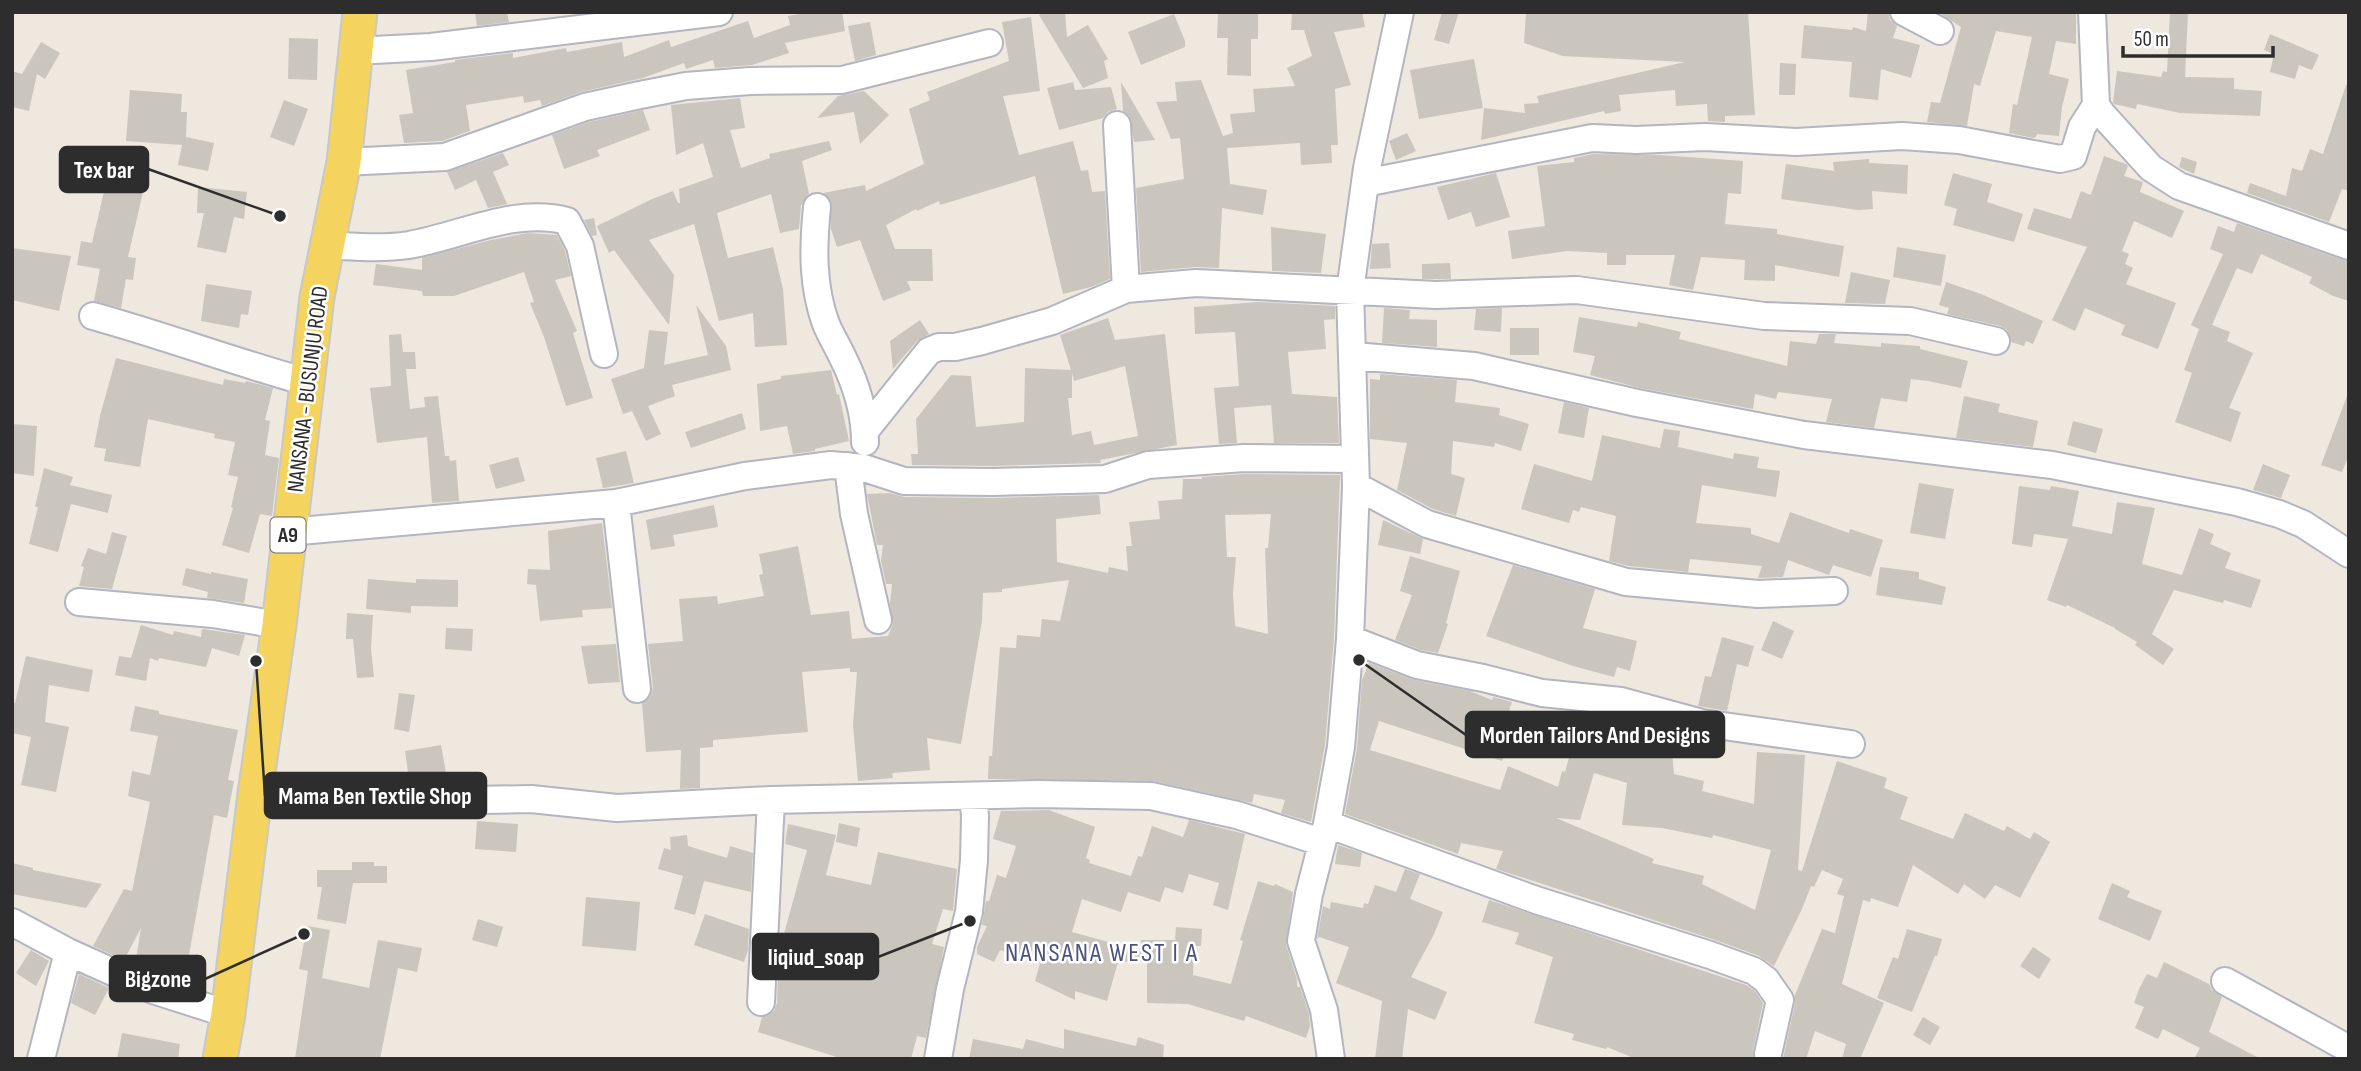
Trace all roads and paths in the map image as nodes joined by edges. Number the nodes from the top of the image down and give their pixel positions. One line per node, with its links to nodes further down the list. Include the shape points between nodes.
1 (360, 12): 8 (main road, NANSANA - BUSUNJU ROAD / A9)
2 (719, 12): 8 (street, via 431,47)
3 (1400, 12): 12 (street)
4 (1904, 12): 6 (street)
5 (2092, 12): 9 (street)
6 (1940, 31)
7 (989, 43): 11 (street, via 842,80 750,81 640,95 585,107 445,157)
8 (355, 51): 11 (main road, NANSANA - BUSUNJU ROAD / A9)
9 (2096, 105): 12 (street, via 2082,127 2073,156 2060,159 1959,140 1902,136 1796,142 1592,138); 15 (street, via 2151,168 2179,186)
10 (1117, 125): 16 (street)
11 (344, 162): 14 (main road, NANSANA - BUSUNJU ROAD / A9)
12 (1364, 183): 17 (street)
13 (817, 207): 23 (street, via 816,280 826,324 861,404)
14 (328, 245): 20 (street, via 410,245 527,217 567,221 580,246); 22 (main road, NANSANA - BUSUNJU ROAD / A9)
15 (2349, 246)
16 (1126, 289): 17 (street, via 1196,283); 23 (street, via 1052,321 929,351)
17 (1350, 291): 19 (street, via 1436,295 1577,290 1764,316 1910,321); 21 (street)
18 (93, 316): 22 (street)
19 (1996, 341)
20 (604, 354)
21 (1354, 356): 24 (street); 29 (street, via 1474,366 1804,435 2052,466 2237,502 2304,524)
22 (307, 382): 28 (main road, NANSANA - BUSUNJU ROAD / A9)
23 (865, 431): 25 (street)
24 (1354, 459): 25 (street, via 1232,458 1148,465 1105,479 993,482 904,481); 26 (street)
25 (856, 467): 27 (street, via 831,465 745,476); 32 (street, via 854,514)
26 (1356, 486): 30 (street, via 1427,524 1626,582 1758,594); 34 (street)
27 (616, 503): 28 (street); 35 (street)
28 (288, 532): 33 (main road, NANSANA - BUSUNJU ROAD / A9)
29 (2349, 554)
30 (1834, 591)
31 (79, 602): 33 (street)
32 (878, 620)
33 (279, 625): 37 (main road, NANSANA - BUSUNJU ROAD / A9)
34 (1350, 639): 36 (street, via 1417,665 1542,693 1621,701 1702,723); 40 (street, via 1341,747)
35 (637, 689)
36 (1851, 744)
37 (255, 794): 39 (street, via 419,801 531,799 617,808); 45 (main road, NANSANA - BUSUNJU ROAD / A9)
38 (973, 796): 39 (street); 40 (street, via 1150,796); 50 (street, via 969,912)
39 (771, 800): 44 (street)
40 (1324, 833): 47 (street, via 1754,971 1780,1000); 51 (street, via 1301,941 1324,1010)
41 (12, 922): 42 (street)
42 (68, 951): 45 (street, via 153,990); 48 (street)
43 (2225, 981): 46 (street)
44 (761, 1002)
45 (228, 1014): 49 (main road, NANSANA - BUSUNJU ROAD / A9)
46 (2349, 1049)
47 (1768, 1054)
48 (41, 1059)
49 (220, 1059)
50 (938, 1059)
51 (1331, 1059)

